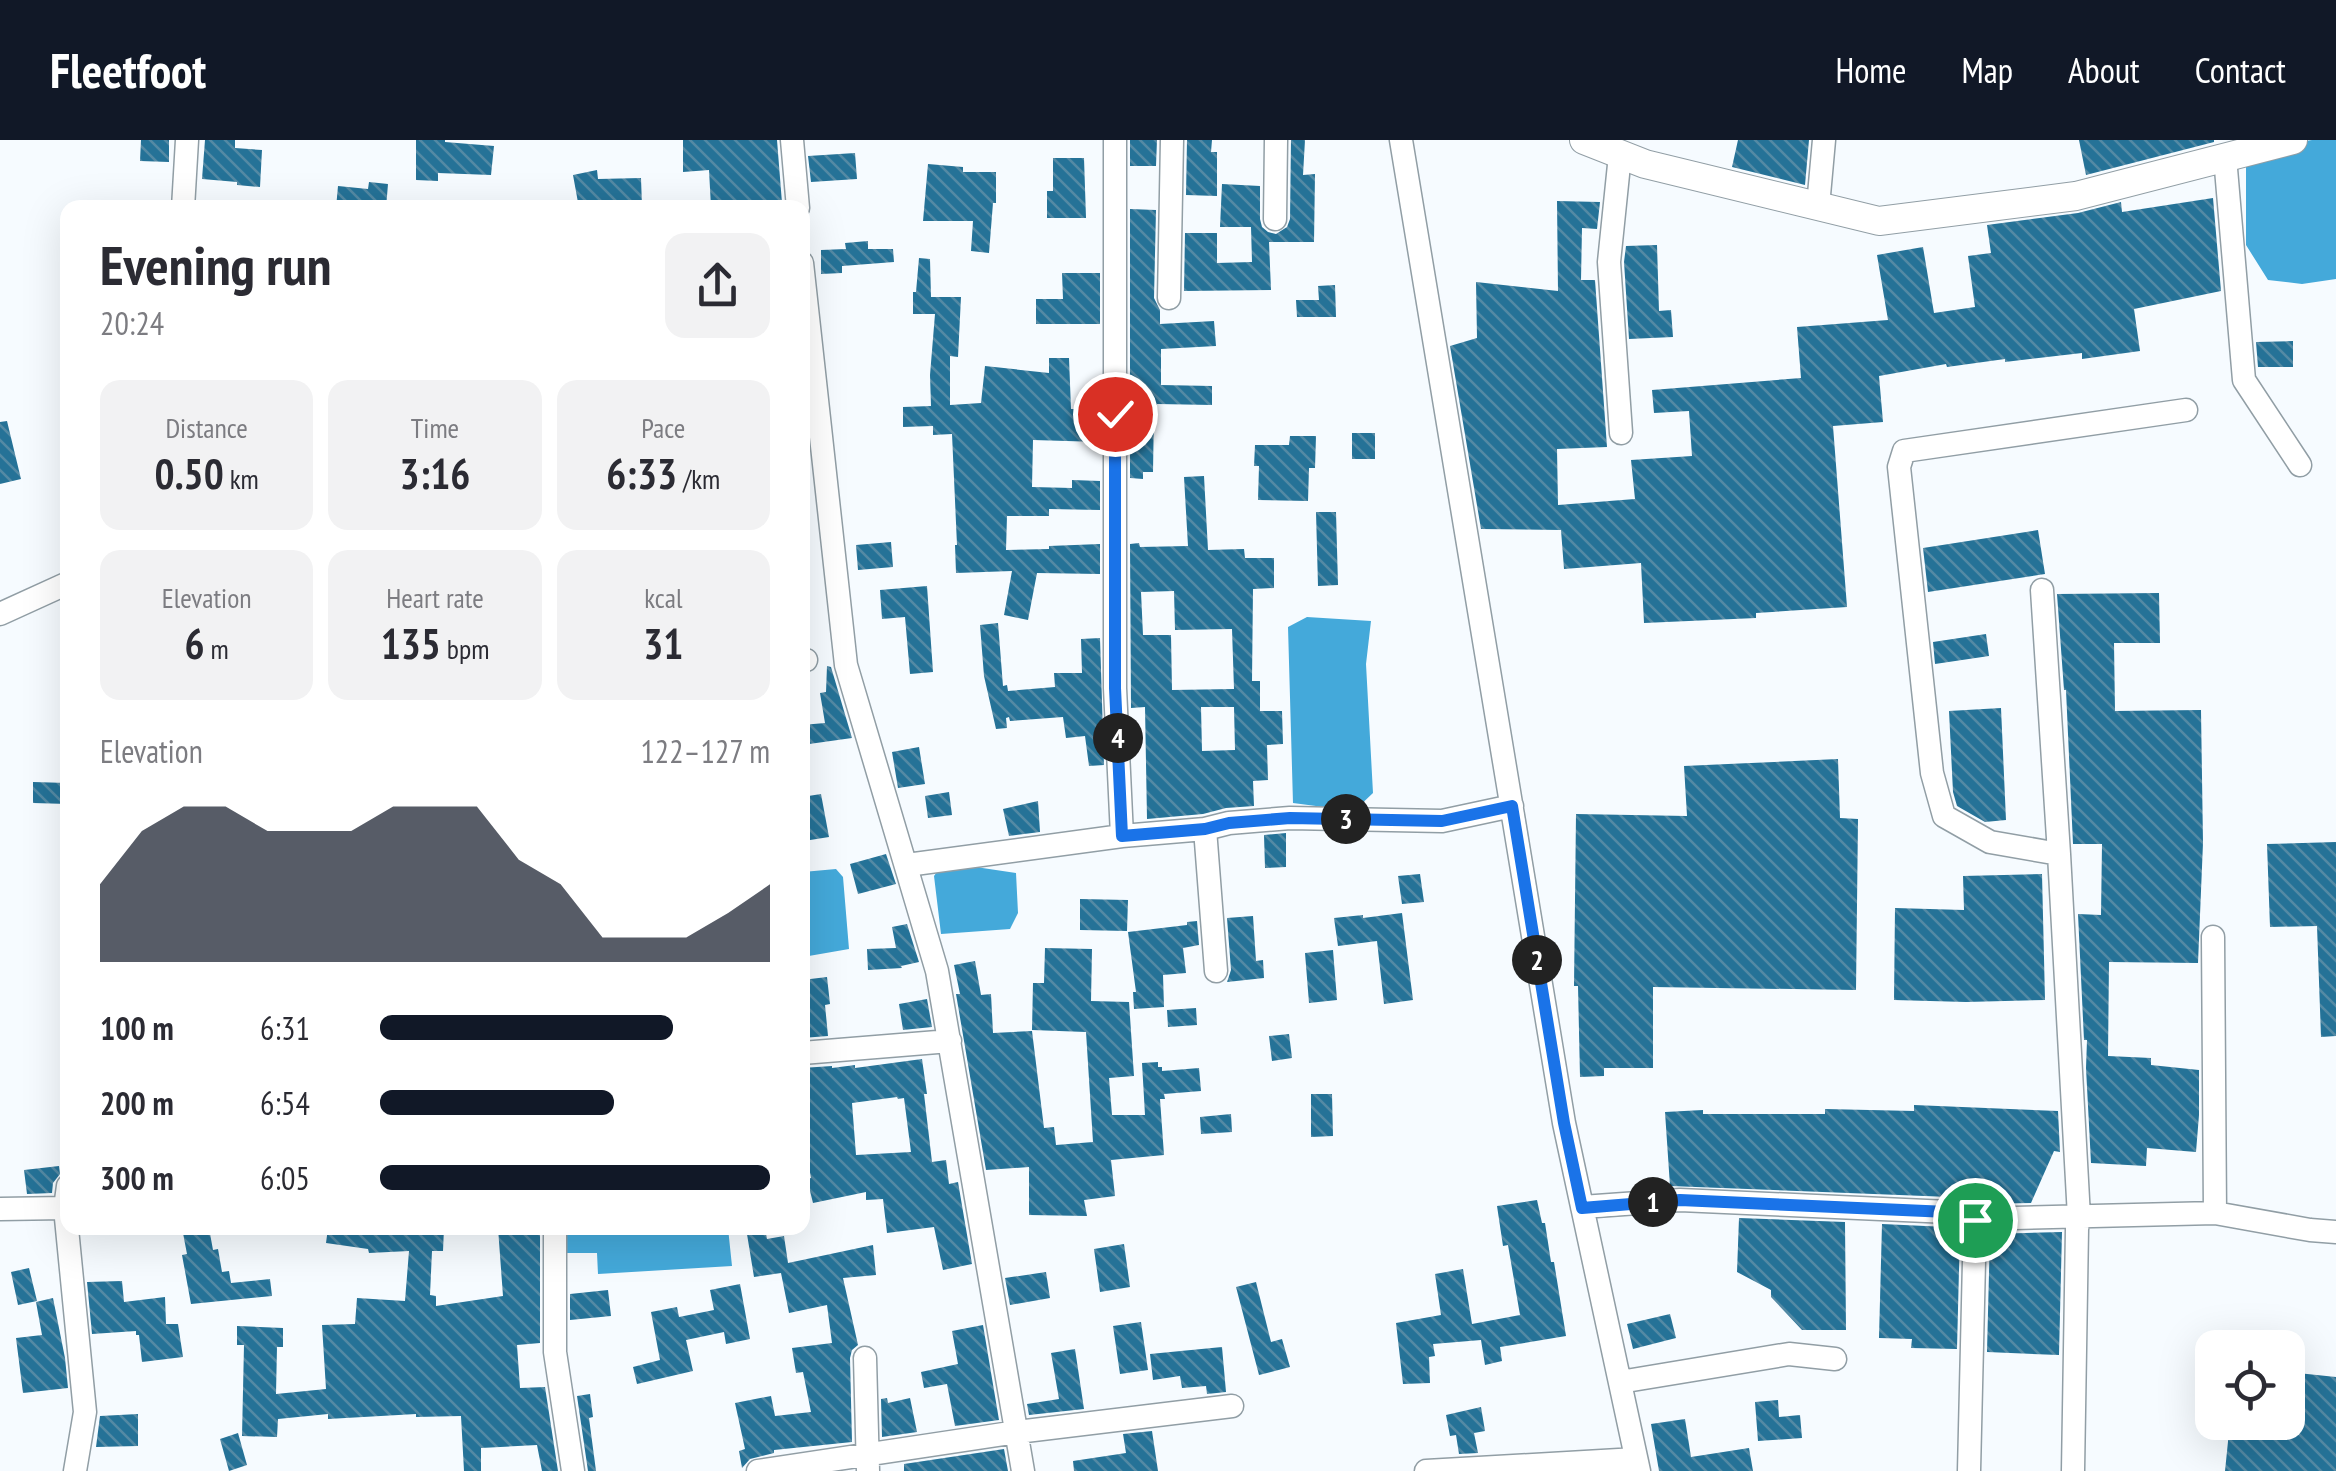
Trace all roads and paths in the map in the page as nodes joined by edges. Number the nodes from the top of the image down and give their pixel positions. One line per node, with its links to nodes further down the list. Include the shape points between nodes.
1 (187, 140): 12 (street)
2 (792, 140): 13 (street)
3 (1115, 140): 26 (street, via 1115,688)
4 (1172, 140): 16 (street)
5 (1276, 140): 15 (street)
6 (1402, 140): 24 (street)
7 (1584, 140): 10 (street)
8 (1824, 140): 14 (street)
9 (2292, 140): 11 (street)
10 (1620, 154): 14 (street); 19 (street, via 1609,262)
11 (2226, 158): 14 (street, via 2076,196 1878,221); 20 (street, via 2244,380)
12 (183, 200)
13 (797, 200)
14 (1818, 206)
15 (1276, 219)
16 (1169, 298)
17 (810, 370): 28 (street, via 846,665)
18 (2186, 410): 27 (street, via 1904,451 1900,468 1932,773 1944,816 1990,842)
19 (1621, 434)
20 (2300, 465)
21 (60, 587): 23 (street)
22 (2042, 590): 27 (street)
23 (0, 614)
24 (1512, 806): 25 (street, via 1442,821 1290,818); 34 (street)
25 (1205, 829): 26 (street); 30 (street)
26 (1122, 836): 28 (street)
27 (2060, 854): 37 (street)
28 (907, 865): 31 (street)
29 (2213, 937): 36 (street)
30 (1216, 971)
31 (950, 1041): 32 (street); 46 (street)
32 (810, 1051)
33 (60, 1198): 35 (street)
34 (1582, 1208): 38 (street, via 1680,1200 1948,1212); 44 (street)
35 (0, 1209)
36 (2214, 1213): 37 (street); 39 (street)
37 (2079, 1218): 38 (street); 55 (street)
38 (1975, 1220): 54 (street)
39 (2336, 1232)
40 (69, 1235): 49 (street, via 85,1412)
41 (555, 1235): 50 (street, via 555,1352)
42 (865, 1358): 47 (street)
43 (1834, 1360): 44 (street, via 1788,1354)
44 (1620, 1382): 48 (street)
45 (1232, 1406): 46 (street)
46 (1017, 1432): 47 (street); 52 (street)
47 (867, 1463): 51 (street)
48 (1638, 1465): 53 (street)
49 (75, 1471)
50 (572, 1471)
51 (758, 1471)
52 (1023, 1471)
53 (1426, 1471)
54 (1969, 1471)
55 (2073, 1471)

